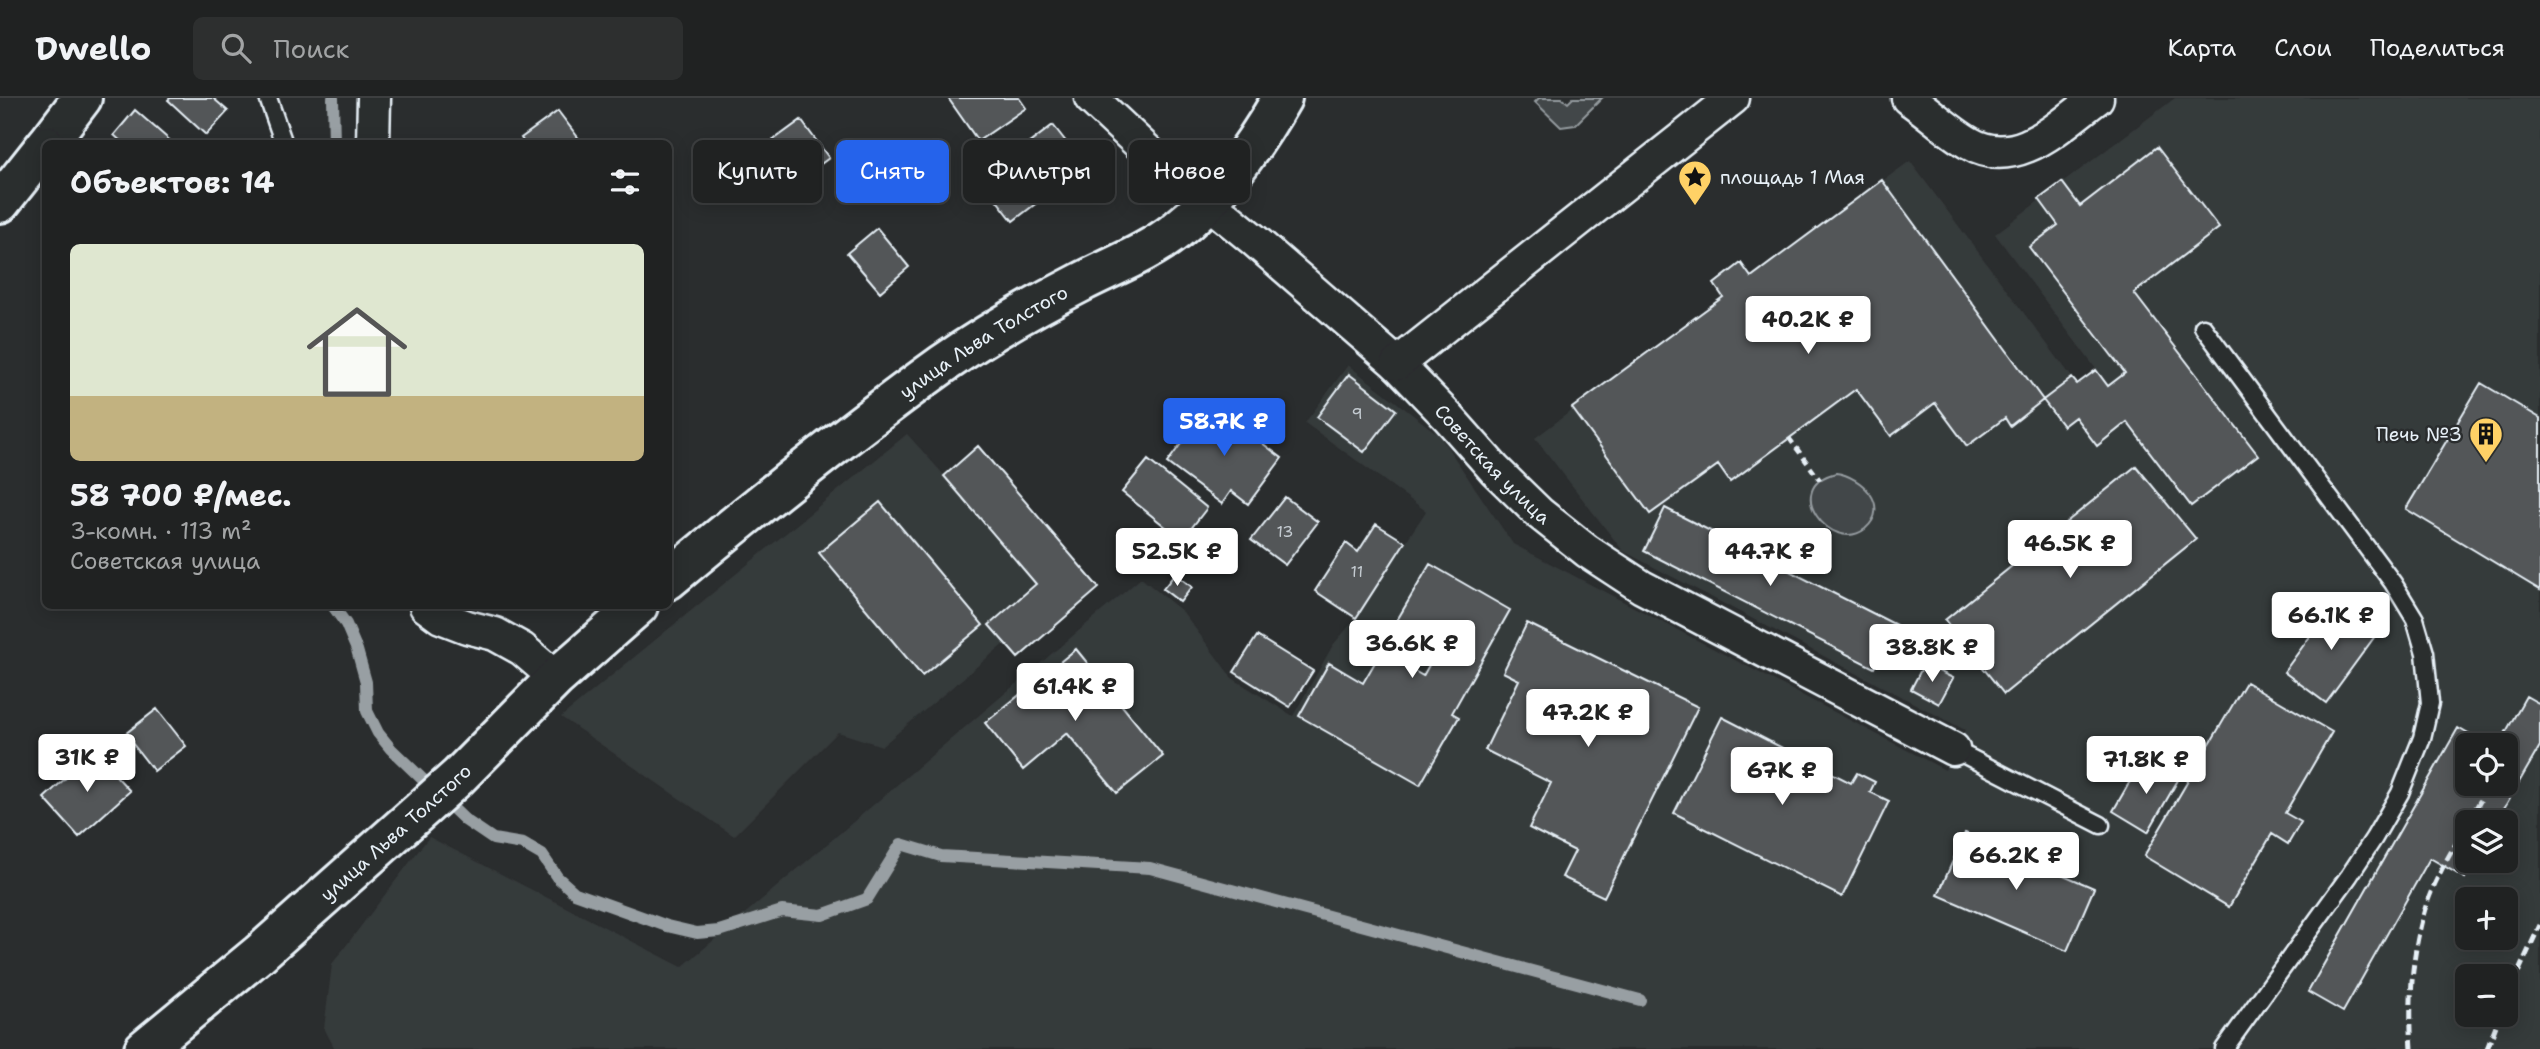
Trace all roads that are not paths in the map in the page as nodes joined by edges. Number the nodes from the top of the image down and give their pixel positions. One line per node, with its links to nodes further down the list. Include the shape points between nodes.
1 (82, 98): 9 (street)
2 (268, 98): 10 (lane)
3 (374, 98): 11 (street)
4 (1091, 98): 12 (street, Советская улица)
5 (1282, 98): 13 (street, улица Льва Толстого)
6 (1733, 98): 19 (street)
7 (1908, 98): 8 (street, via 1968,142 2000,153 2036,141)
8 (2097, 98)
9 (49, 140)
10 (284, 140)
11 (373, 140)
12 (1135, 140)
13 (1250, 146)
14 (42, 149): 15 (street)
15 (0, 203)
16 (1205, 203): 20 (street, улица Льва Толстого, via 1177,230 1132,259 1080,283 945,363 759,504)
17 (1209, 203): 19 (street, Советская улица)
18 (2203, 327): 27 (lane, via 2393,583 2414,619 2425,653 2430,704 2423,738 2400,793 2374,838)
19 (1397, 364): 24 (street, Советская улица, via 1495,470 1587,551 1642,587)
20 (672, 577)
21 (430, 609): 23 (street, via 441,617 495,634 522,649)
22 (635, 609): 23 (street, улица Льва Толстого)
23 (556, 678): 26 (street, улица Льва Толстого, via 458,777)
24 (1953, 749): 25 (lane)
25 (2101, 825)
26 (144, 1049)
27 (2224, 1049)

